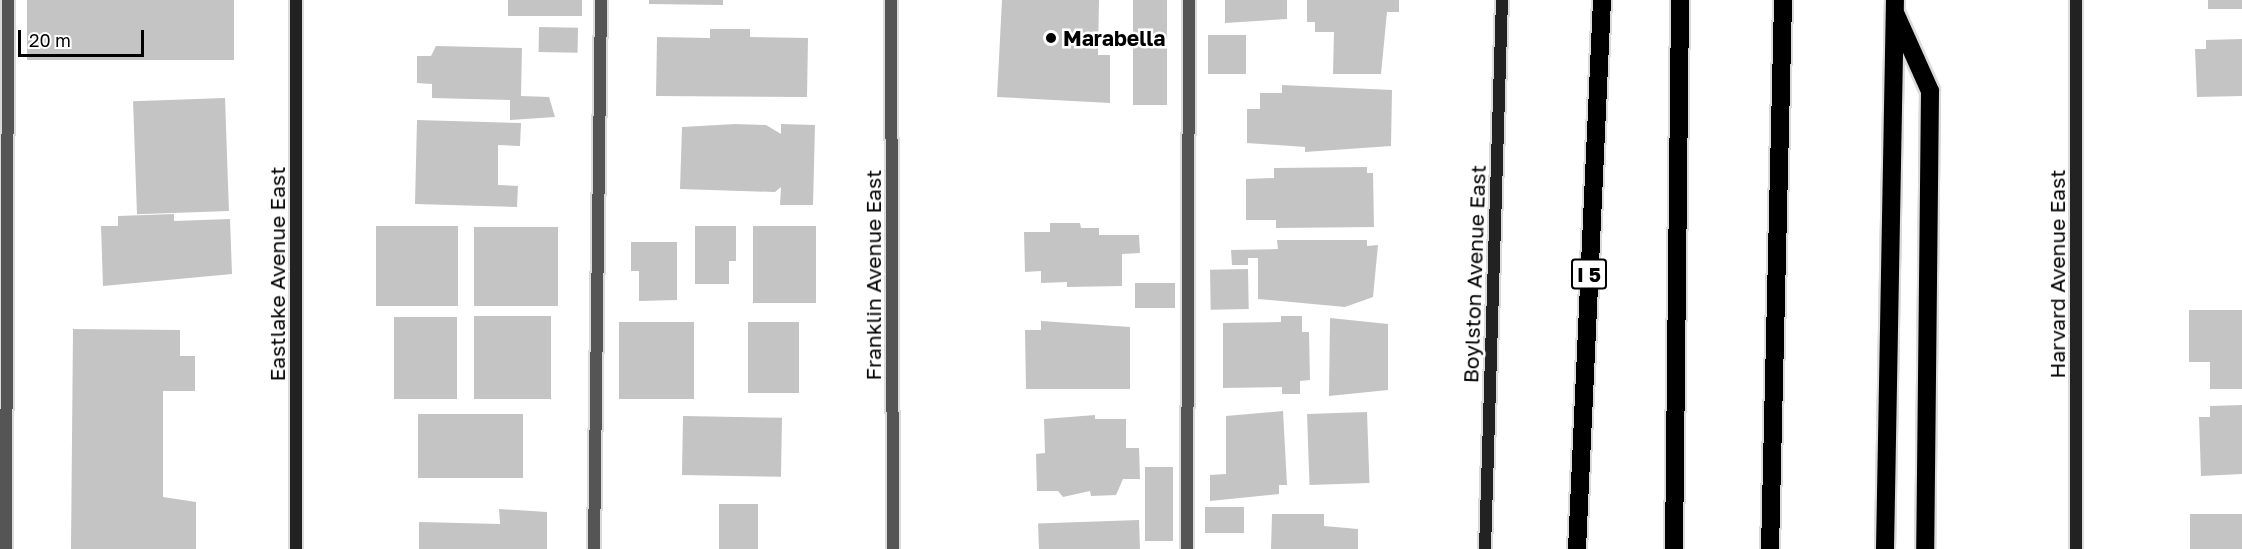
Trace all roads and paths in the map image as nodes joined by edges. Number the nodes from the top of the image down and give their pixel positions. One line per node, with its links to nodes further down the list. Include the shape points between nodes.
1 (8, 0): 12 (street)
2 (296, 0): 13 (main road, Eastlake Avenue East)
3 (601, 0): 14 (street)
4 (891, 0): 15 (street, Franklin Avenue East)
5 (1189, 0): 16 (street)
6 (1502, 0): 17 (main road, Boylston Avenue East)
7 (1602, 0): 18 (highway, I 5)
8 (1680, 0): 19 (highway)
9 (1783, 0): 20 (highway)
10 (2076, 0): 23 (main road, Harvard Avenue East)
11 (1895, 5): 21 (highway); 22 (highway, via 1930,91)
12 (6, 549)
13 (296, 549)
14 (594, 549)
15 (893, 549)
16 (1187, 549)
17 (1485, 549)
18 (1577, 549)
19 (1674, 549)
20 (1770, 549)
21 (1885, 549)
22 (1925, 549)
23 (2076, 549)

